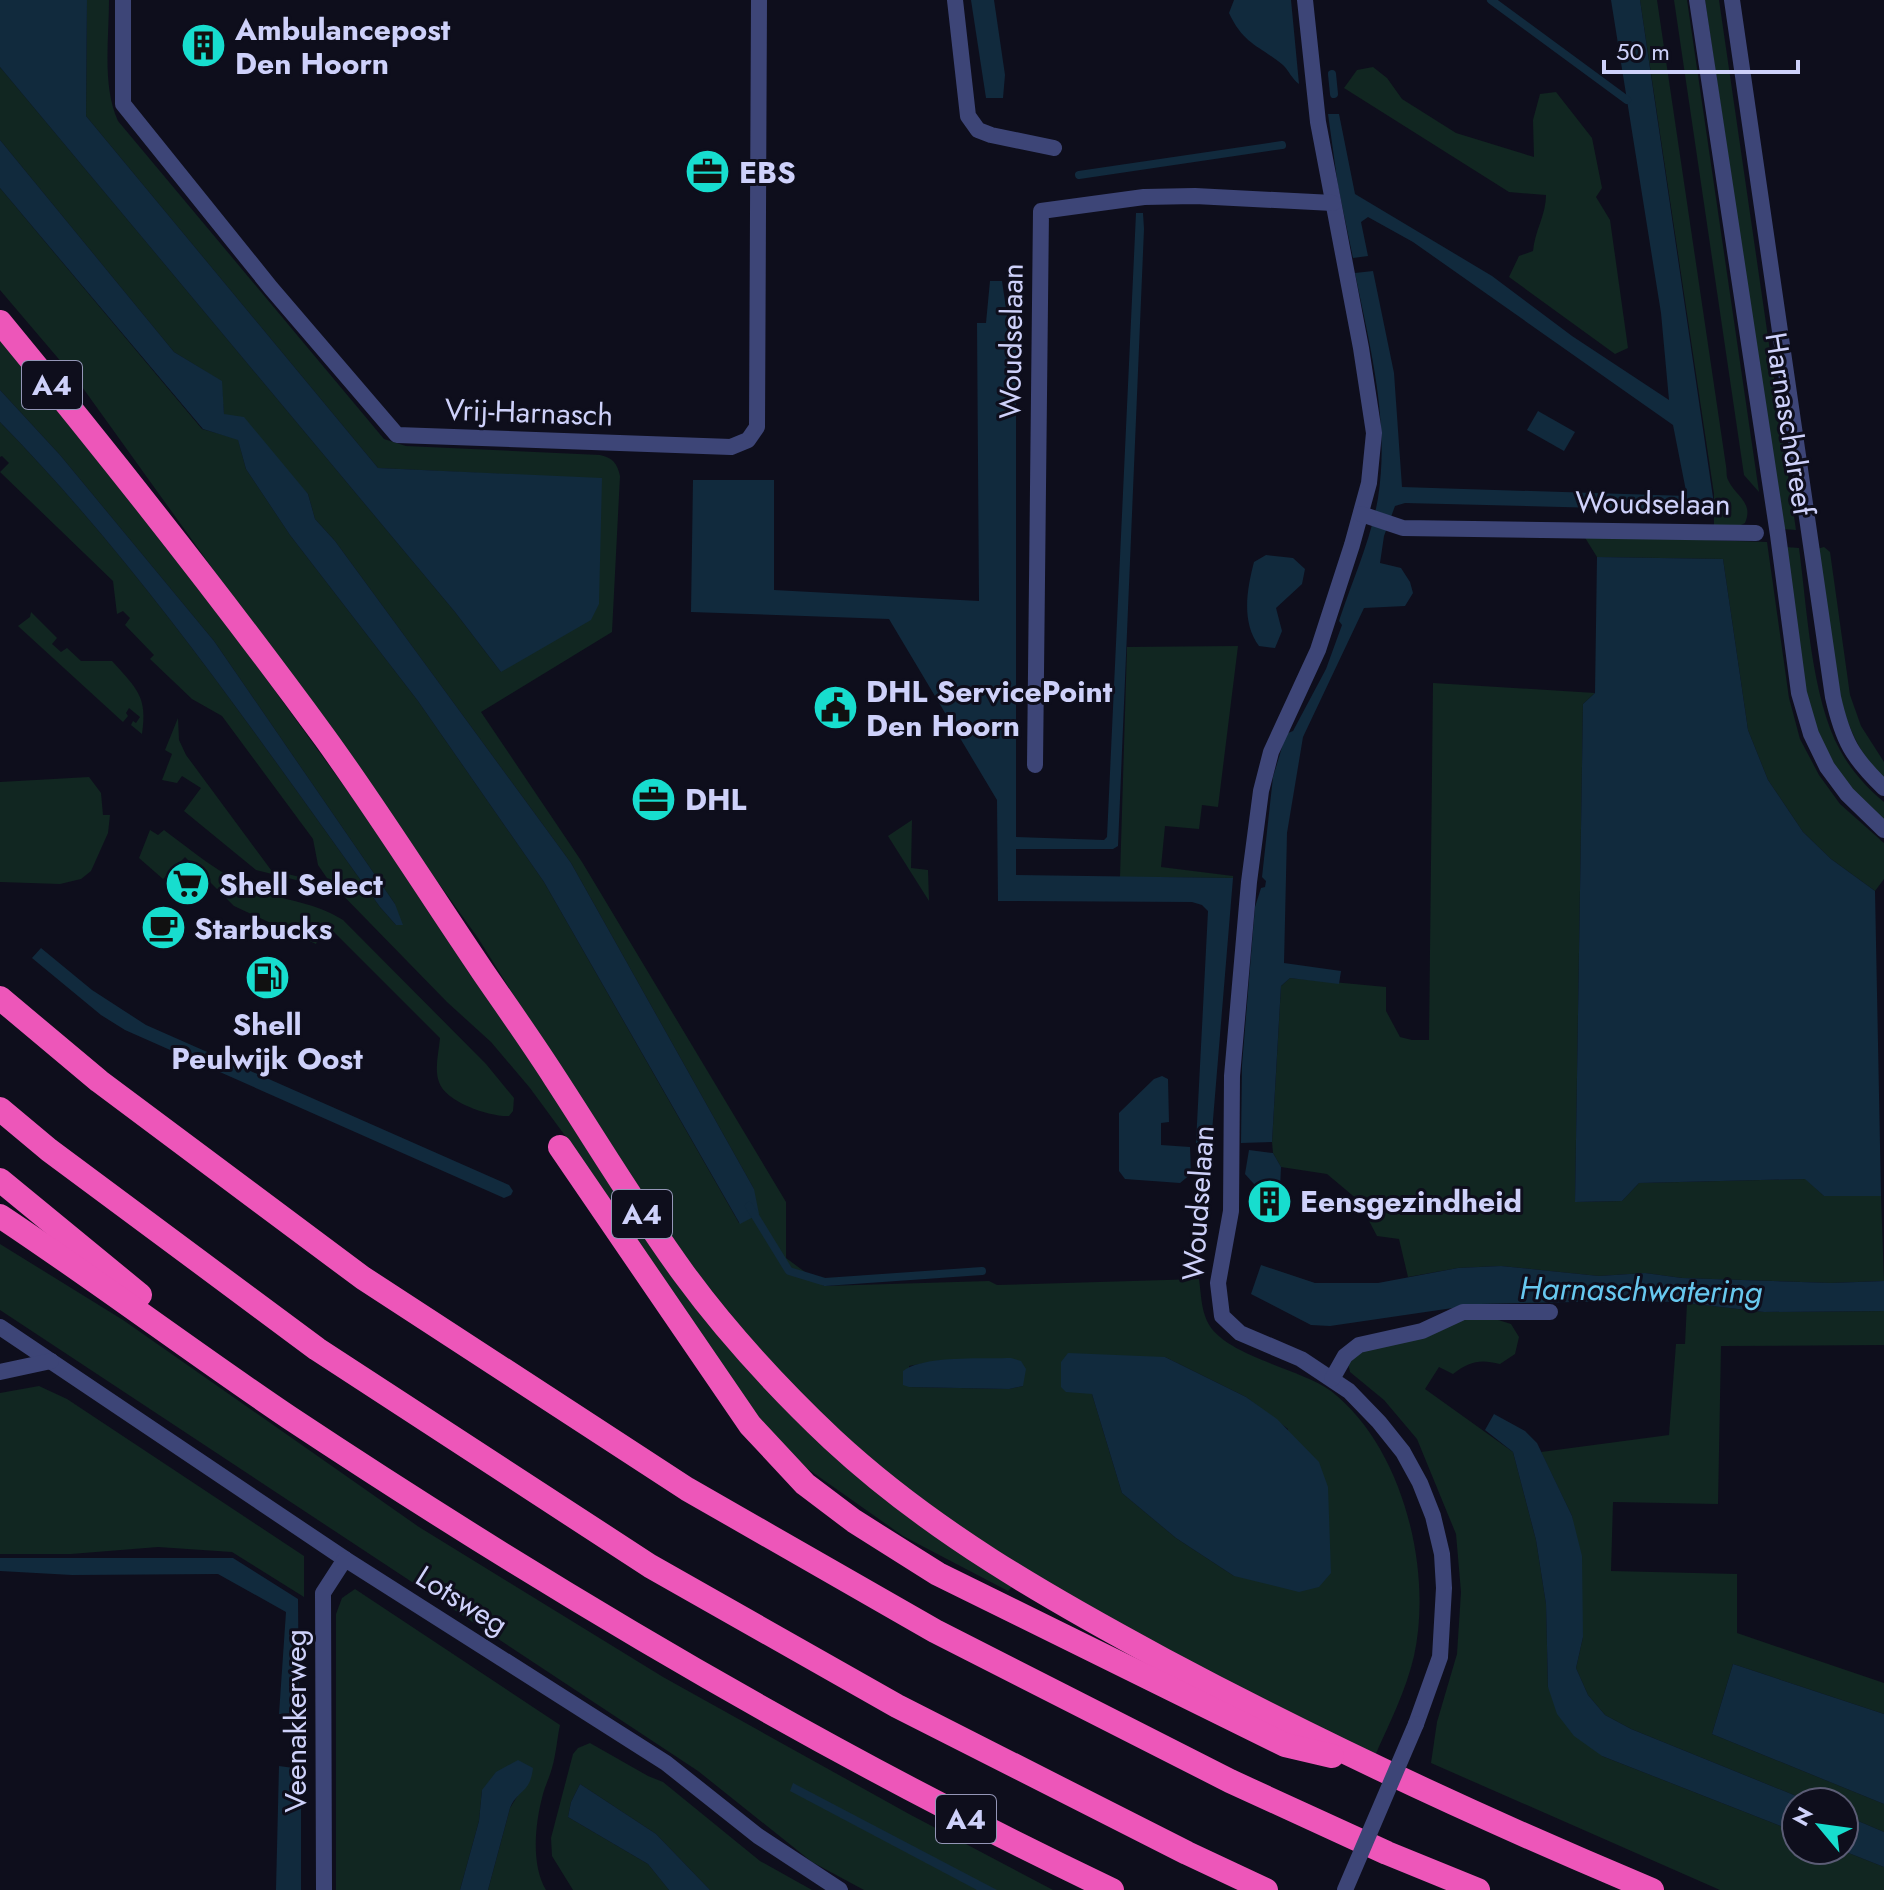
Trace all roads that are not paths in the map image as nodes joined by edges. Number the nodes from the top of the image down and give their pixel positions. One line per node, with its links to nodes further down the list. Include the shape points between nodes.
1 (123, 0): 2 (street, Vrij-Harnasch, via 123,104 397,435 731,447 748,440 757,427)
2 (759, 0)
3 (955, 0): 7 (street, via 968,116 978,130 991,135)
4 (1305, 0): 8 (street, Woudselaan)
5 (1697, 0): 14 (street, Harnaschdreef, via 1799,693 1827,767)
6 (1732, 0): 13 (street, Harnaschdreef, via 1833,697 1851,752)
7 (1054, 148)
8 (1333, 203): 10 (street, Woudselaan, via 1374,433); 12 (street, Woudselaan, via 1144,197 1041,211)
9 (0, 322): 27 (highway, A4, via 103,447 328,742 622,1185 686,1277 754,1360 837,1444 966,1545 1182,1669)
10 (1365, 515): 11 (street, Woudselaan, via 1403,528); 24 (street, Woudselaan, via 1318,650 1271,752 1261,791 1232,1076 1231,1211 1218,1283 1222,1316 1240,1333 1301,1359)
11 (1756, 533)
12 (1035, 765)
13 (1884, 788)
14 (1884, 830)
15 (0, 998): 33 (highway, via 99,1081 363,1278 687,1489 949,1638 1230,1781)
16 (0, 1109): 31 (highway, A4, via 317,1349 650,1566 897,1706)
17 (560, 1147): 27 (highway, A4, via 750,1425 805,1484 938,1574 1285,1745)
18 (0, 1180): 25 (highway, A4)
19 (0, 1216): 25 (highway, A4)
20 (1550, 1312): 24 (street, via 1463,1312 1422,1331 1359,1345 1345,1356)
21 (0, 1327): 22 (street, Lotsweg)
22 (51, 1361): 23 (street); 26 (street, Lotsweg)
23 (0, 1372)
24 (1332, 1379): 32 (street, Woudselaan, bridge, via 1379,1422 1420,1483 1442,1554 1444,1588 1440,1657)
25 (287, 1416): 30 (highway, A4, via 624,1630 823,1743)
26 (345, 1559): 28 (street, Veenakkerweg, via 323,1593); 29 (street, Lotsweg, via 666,1763 758,1836)
27 (1381, 1768): 34 (highway, A4)
28 (324, 1890)
29 (840, 1890)
30 (1112, 1890)
31 (1266, 1890)
32 (1345, 1890)
33 (1478, 1890)
34 (1652, 1890)

